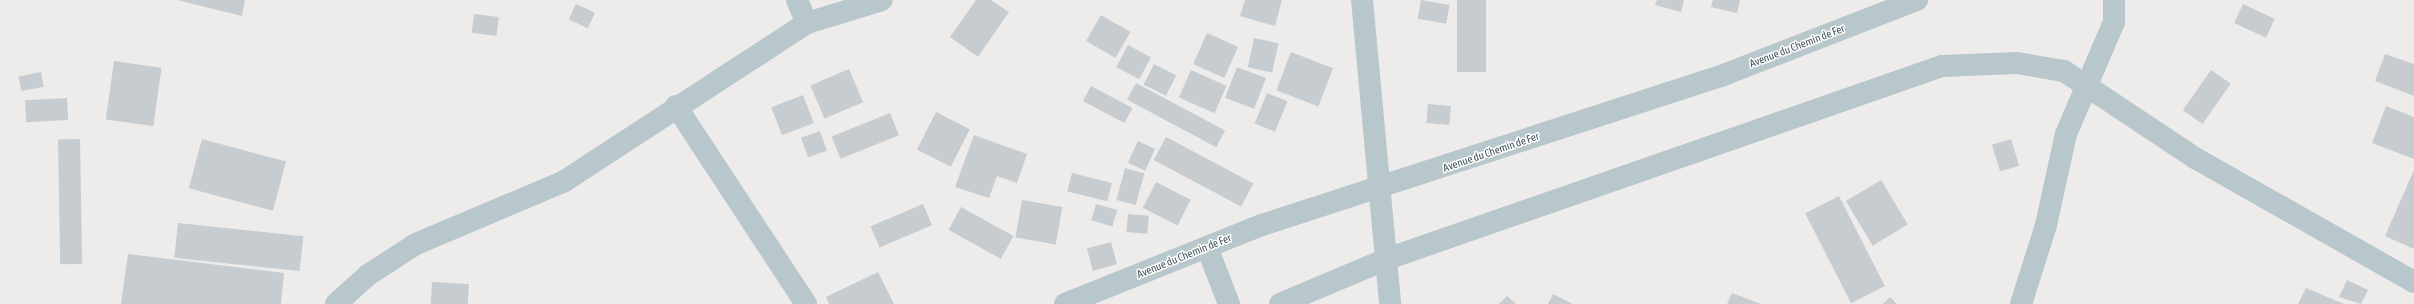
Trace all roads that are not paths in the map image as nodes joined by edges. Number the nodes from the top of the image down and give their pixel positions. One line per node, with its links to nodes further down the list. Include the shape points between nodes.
1 (797, 0): 6 (street)
2 (882, 0): 6 (street)
3 (1362, 0): 9 (street)
4 (1917, 0): 9 (street, Avenue du Chemin de Fer, via 1726,74)
5 (2114, 0): 7 (street, via 2114,22)
6 (807, 23): 8 (street)
7 (2086, 84): 11 (street, via 2064,71 2017,63 1942,66); 12 (street, via 2196,158); 19 (street, via 2066,134 2046,225)
8 (676, 106): 13 (street, via 563,182 416,244 368,275); 14 (street)
9 (1382, 188): 10 (street, Avenue du Chemin de Fer, via 1262,225); 11 (street)
10 (1207, 247): 15 (street, Avenue du Chemin de Fer); 16 (street)
11 (1384, 260): 17 (street); 18 (street)
12 (2414, 282)
13 (336, 304)
14 (806, 304)
15 (1065, 304)
16 (1229, 304)
17 (1280, 304)
18 (1390, 304)
19 (2021, 304)

